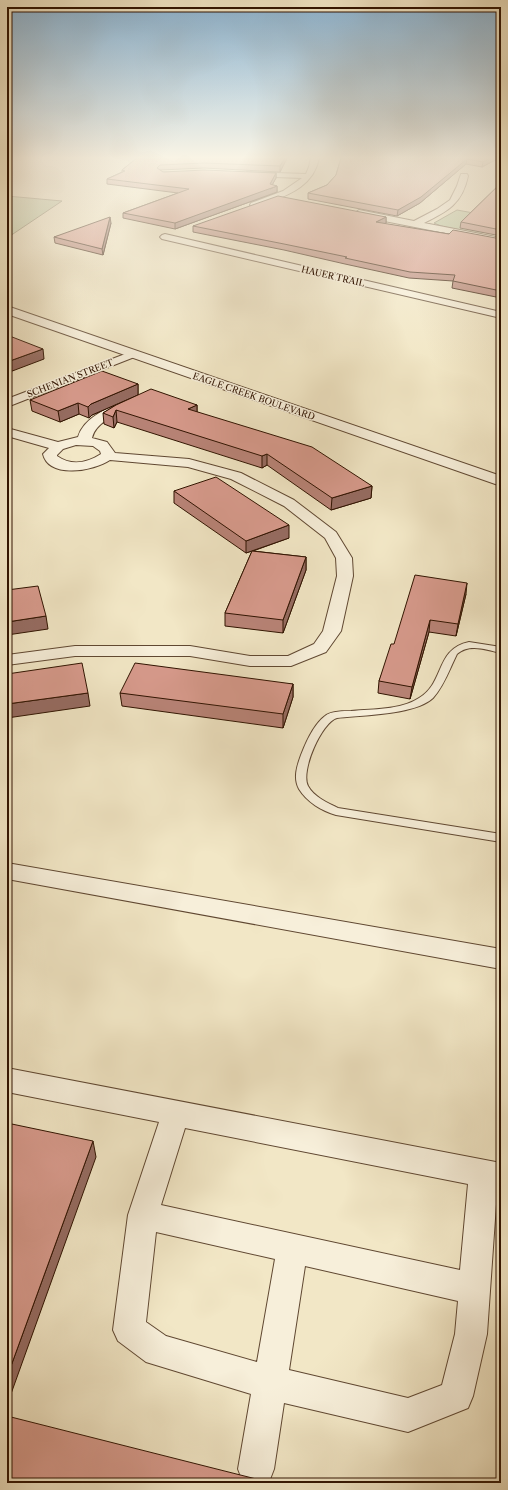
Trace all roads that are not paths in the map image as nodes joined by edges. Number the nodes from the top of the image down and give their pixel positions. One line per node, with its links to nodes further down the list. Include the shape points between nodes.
1 (434, 228): 3 (street)
2 (180, 232): 5 (street, HAUER TRAIL, via 165,237)
3 (501, 241)
4 (7, 310): 6 (street, EAGLE CREEK BOULEVARD)
5 (501, 315)
6 (133, 354): 8 (street, SCHENIAN STREET); 13 (street, EAGLE CREEK BOULEVARD)
7 (139, 400): 10 (street, via 98,419 86,432)
8 (7, 403)
9 (7, 432): 11 (street)
10 (84, 441): 11 (street); 12 (street, via 94,442 106,448)
11 (58, 446): 12 (street, via 50,454 51,458 68,466 95,464)
12 (107, 456): 15 (street, via 189,463 236,476 289,503 331,535 344,558 345,576 332,631 320,648 292,661 250,661 190,651 75,651)
13 (501, 481)
14 (501, 650): 16 (lane, via 475,645 458,647 430,695 422,703 329,717 306,753 300,770 302,785 319,803 336,811)
15 (7, 660)
16 (501, 838)
17 (7, 871): 18 (street)
18 (501, 959)
19 (7, 1080): 20 (street)
20 (176, 1113): 21 (street); 22 (street)
21 (492, 1175): 24 (street)
22 (144, 1215): 23 (street); 25 (street, via 129,1330 158,1350)
23 (292, 1248): 24 (street); 25 (street)
24 (475, 1289): 25 (street, via 471,1334 456,1396 408,1415)
25 (270, 1383): 26 (street)
26 (256, 1469)

